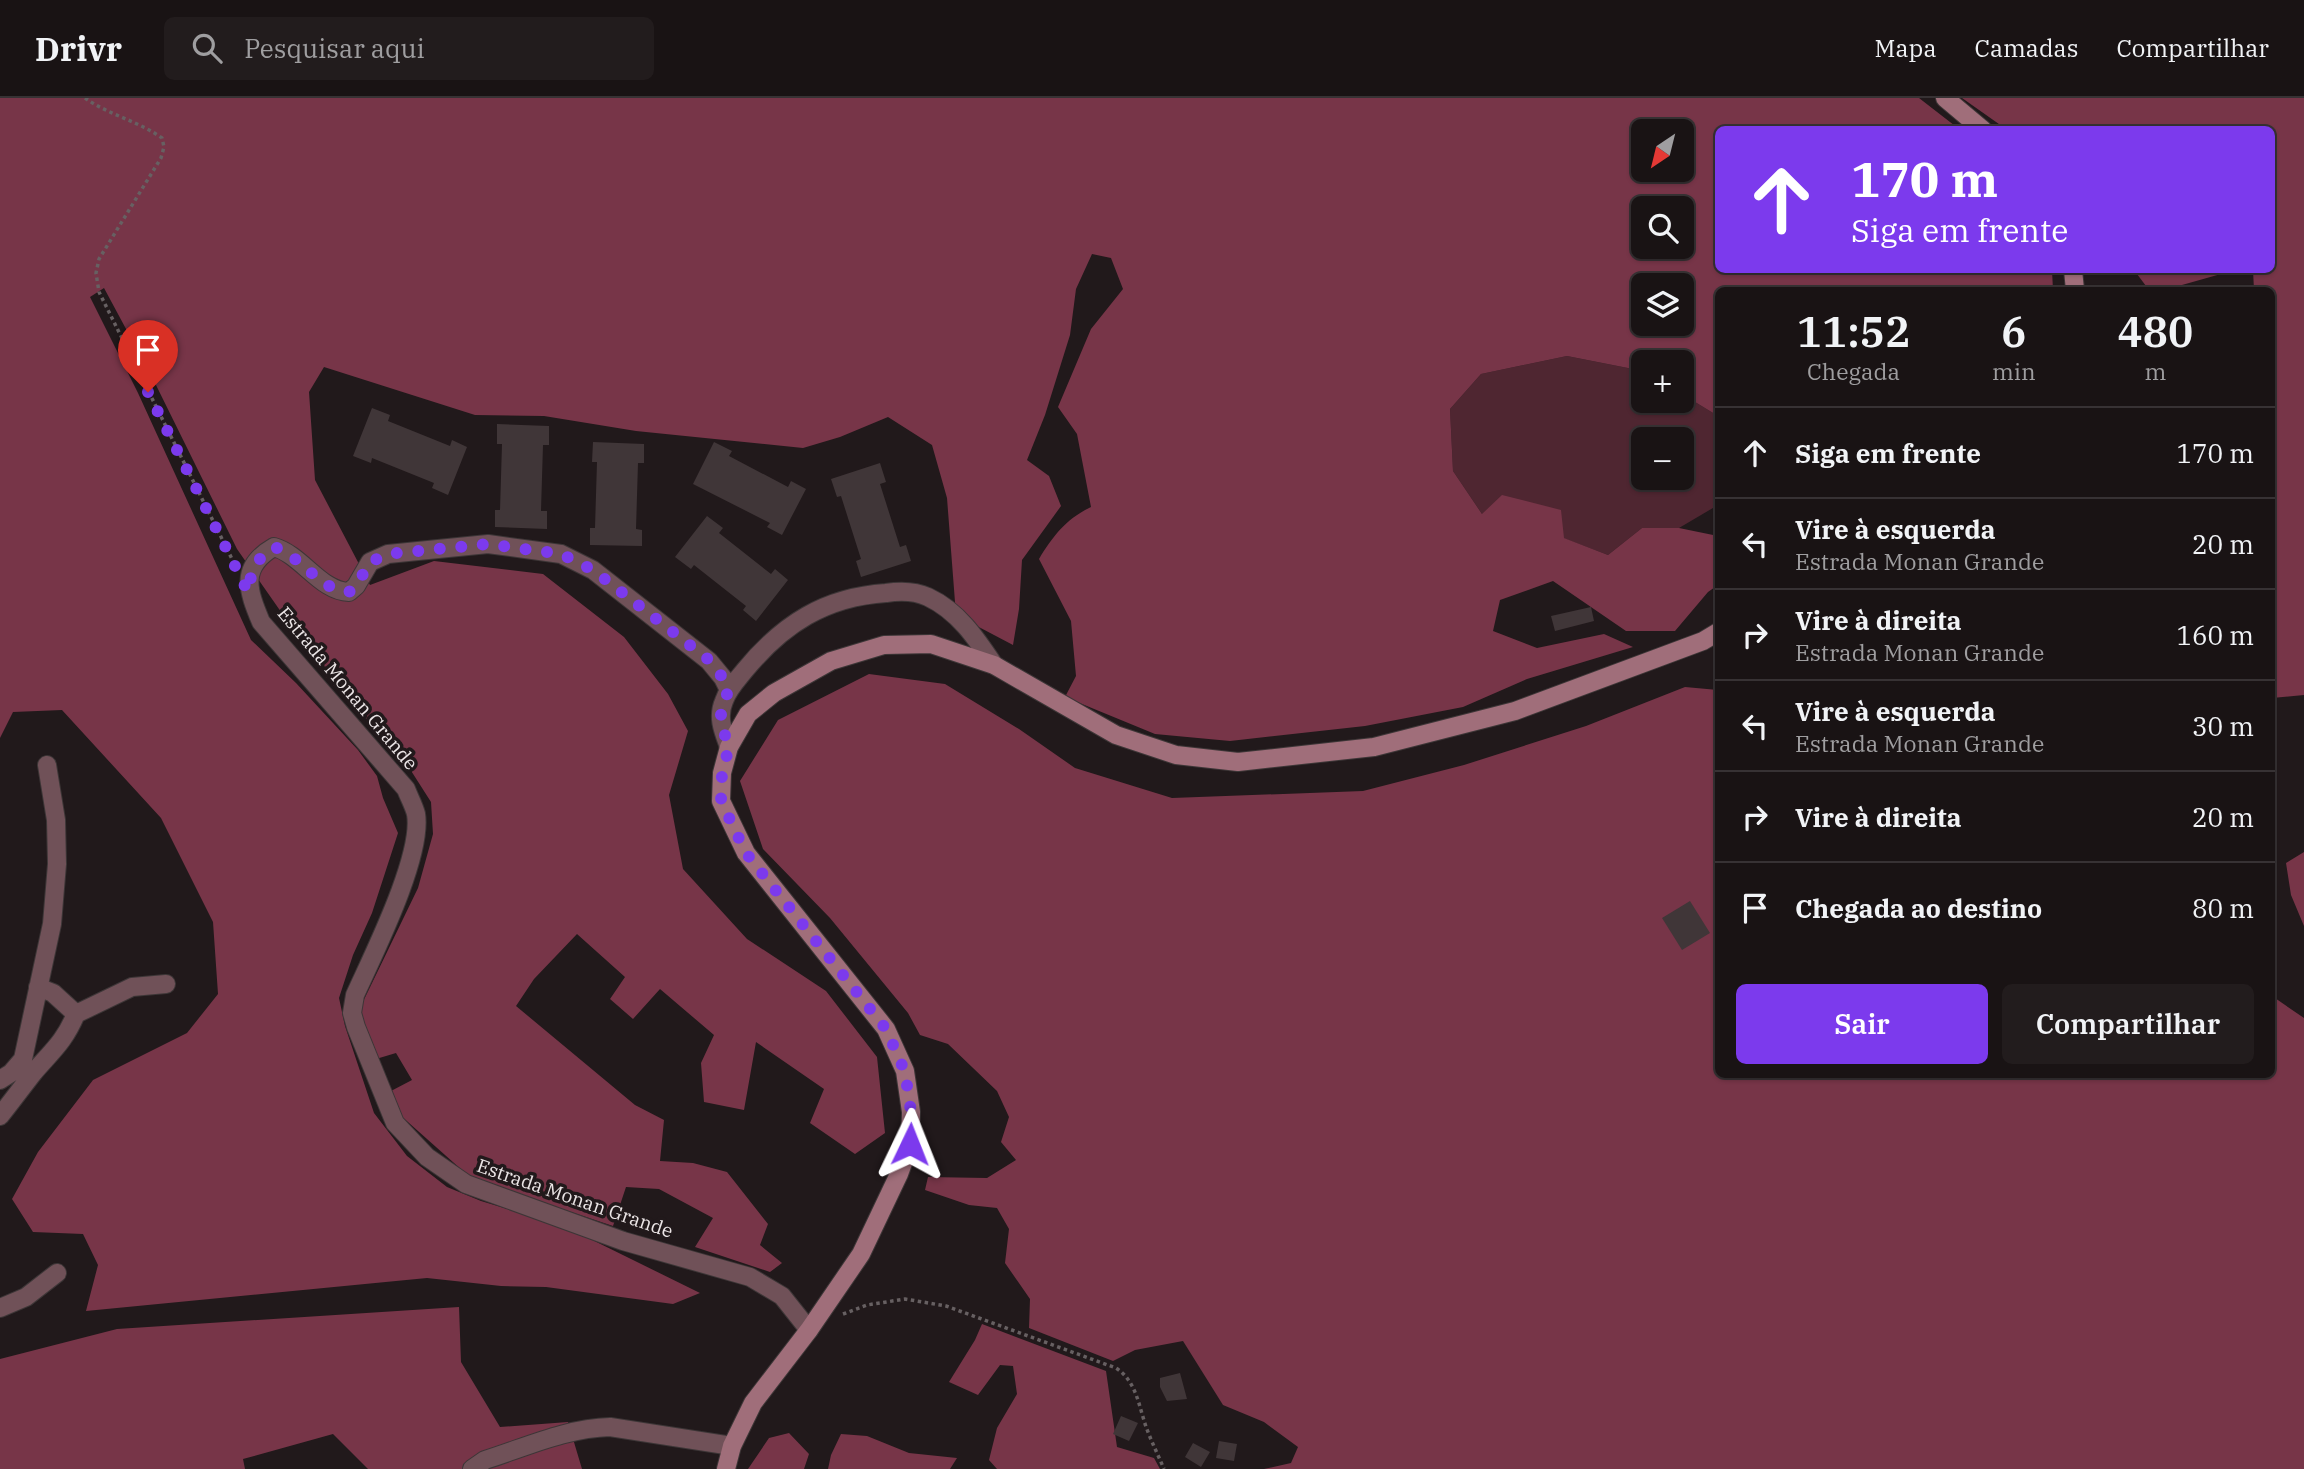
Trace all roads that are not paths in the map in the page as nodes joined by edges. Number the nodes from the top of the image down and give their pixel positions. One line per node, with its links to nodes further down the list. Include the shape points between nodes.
1 (1945, 98): 2 (main road)
2 (1978, 126)
3 (1715, 634): 4 (main road, via 1515,711 1374,747 1238,762 1176,755 1115,735)
4 (993, 665): 5 (street, via 975,636 949,609 926,595 901,591 866,594 821,607 787,626); 6 (main road, via 931,644 884,645 858,653 774,693 748,715)
5 (729, 690): 6 (street, via 720,721); 15 (street, Estrada Monan Grande, via 709,660 593,570 561,554 488,544 388,554 370,562 349,592 337,592 286,550 274,547 263,553 251,571 248,592 261,622 406,789 416,814 409,867 355,995 352,1013 395,1123 427,1157 466,1184 623,1241 750,1277 782,1296)
6 (729, 747): 15 (main road, via 721,801 746,853 886,1029 905,1072 911,1112 910,1144 888,1197 861,1254)
7 (47, 765): 9 (street, via 57,864 52,924)
8 (166, 984): 10 (street, via 132,987)
9 (38, 987): 10 (street, via 53,993); 11 (street, via 23,1059)
10 (76, 1014): 11 (street, via 68,1035)
11 (12, 1080): 12 (street)
12 (0, 1116)
13 (57, 1273): 14 (street, via 26,1297)
14 (0, 1308)
15 (809, 1330): 16 (main road, via 753,1403)
16 (732, 1446): 17 (street, via 593,1427 485,1460); 18 (main road)
17 (472, 1469)
18 (726, 1469)

